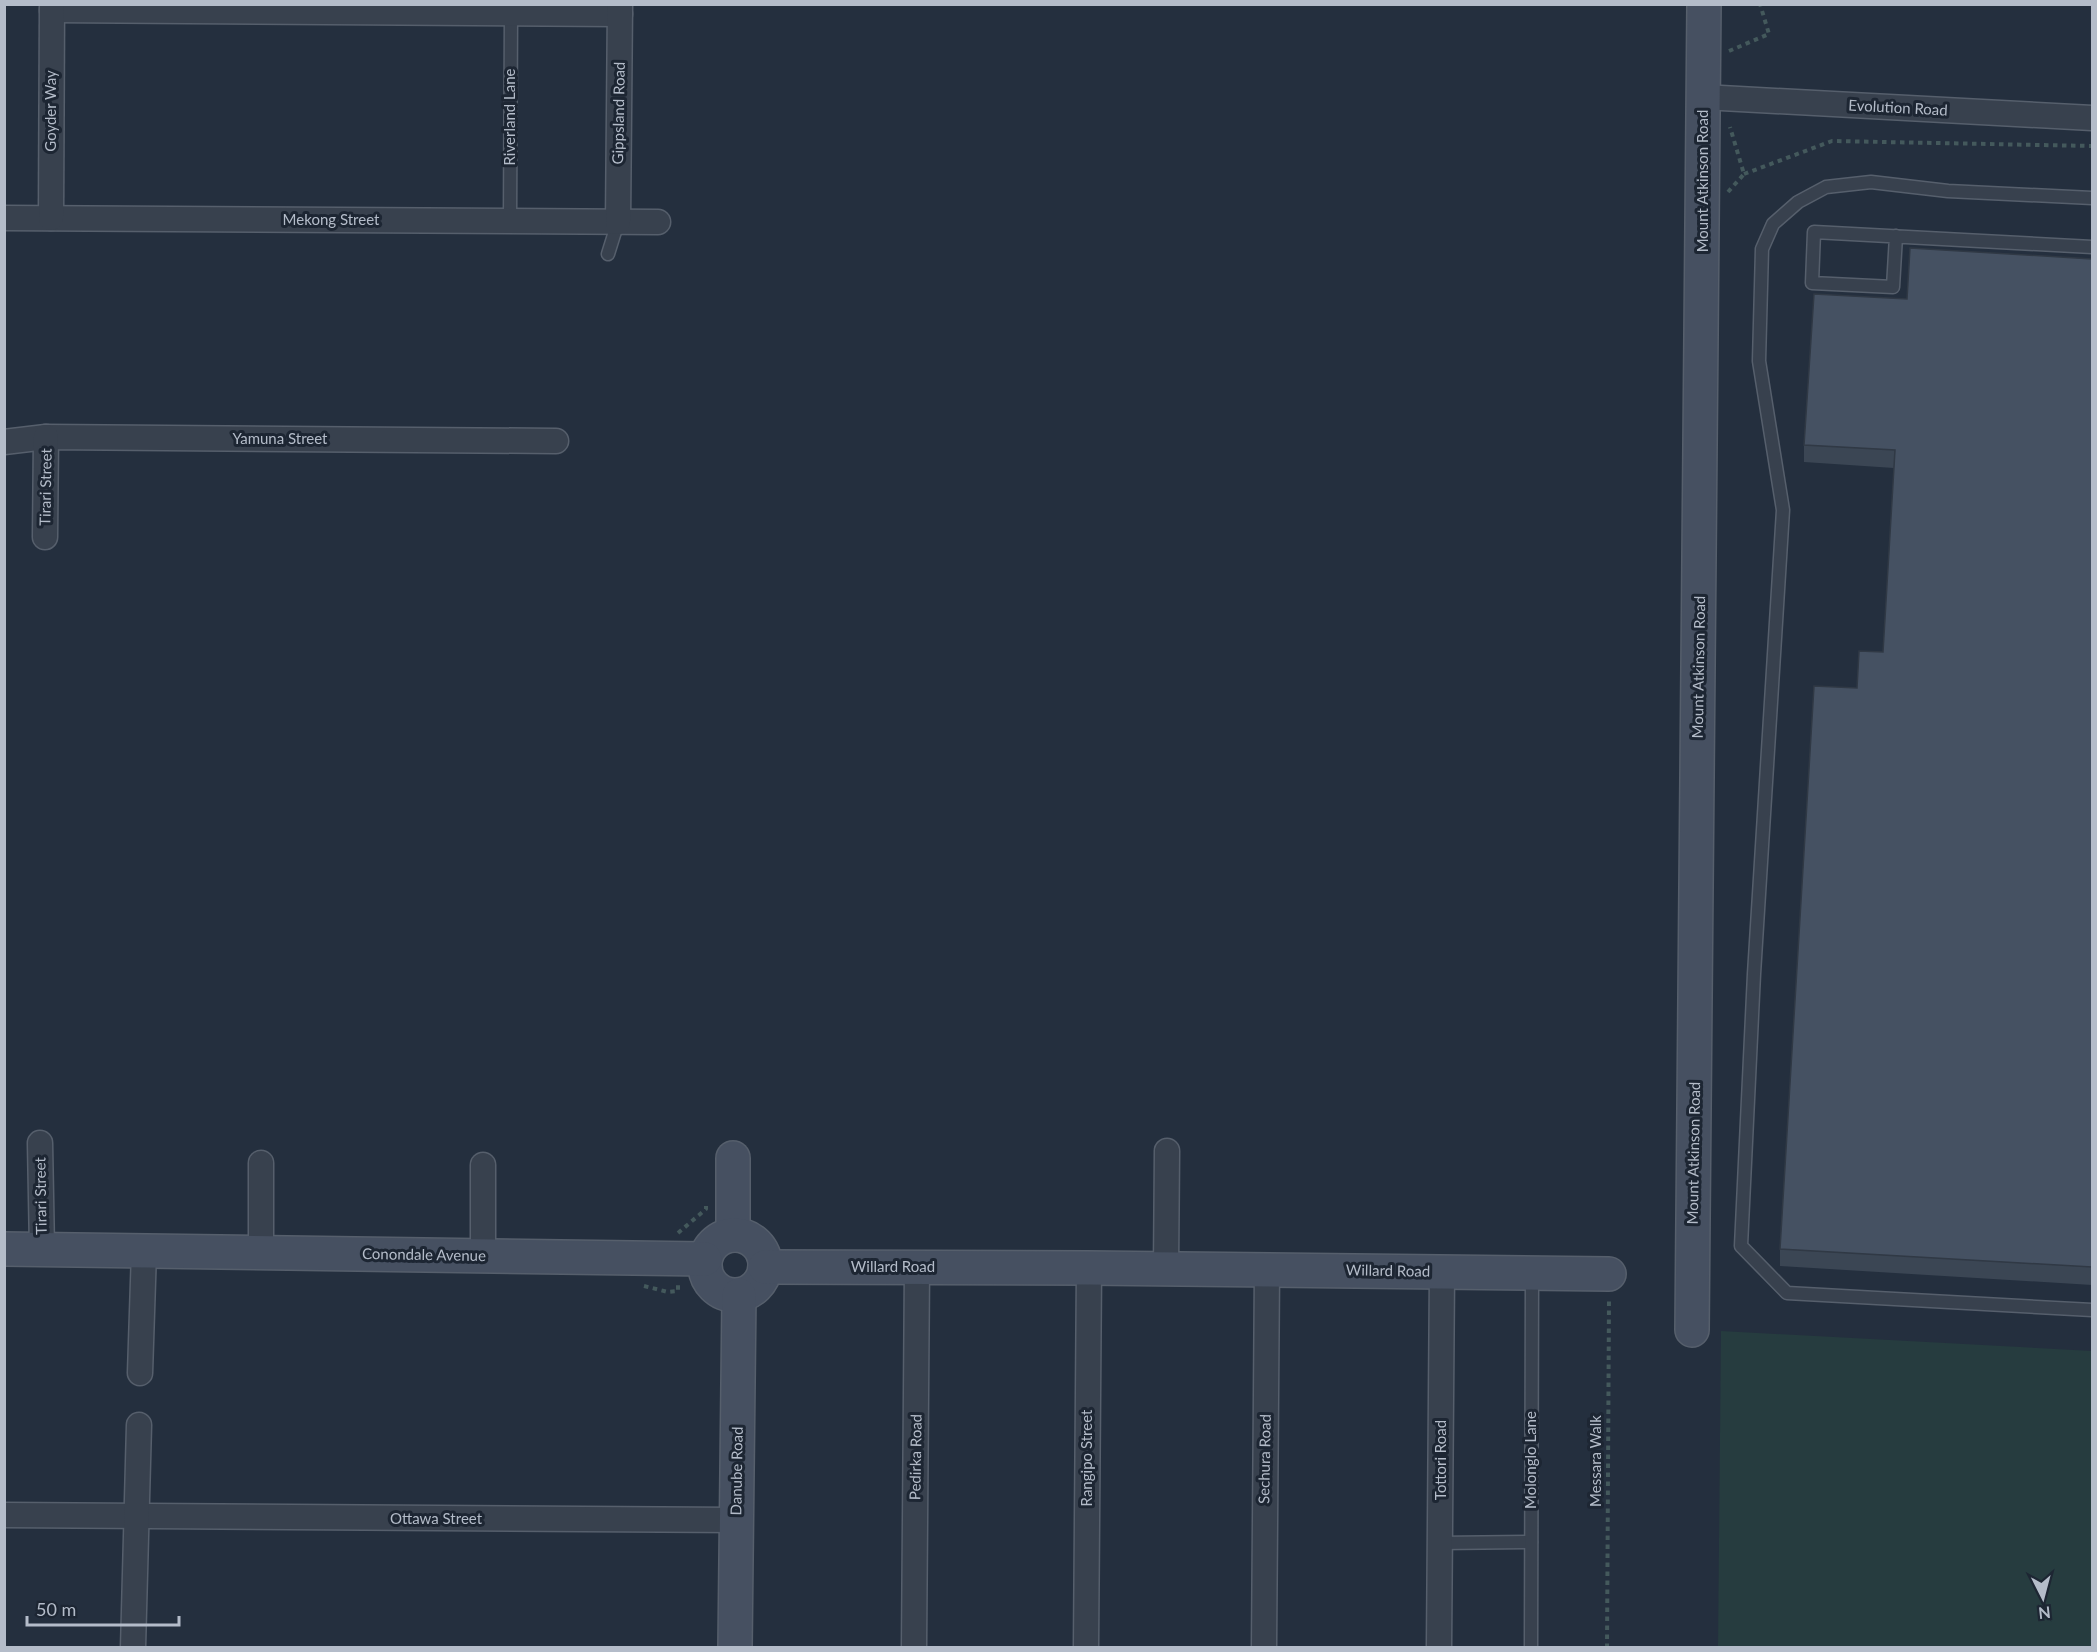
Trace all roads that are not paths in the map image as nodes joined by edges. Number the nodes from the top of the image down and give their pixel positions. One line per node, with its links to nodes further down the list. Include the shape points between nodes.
1 (1704, 4): 7 (street, Mount Atkinson Road)
2 (52, 7): 3 (street); 11 (street, Goyder Way)
3 (271, 8): 4 (street)
4 (444, 9): 6 (street)
5 (620, 9): 6 (street); 13 (street, Gippsland Road)
6 (511, 13): 12 (lane, Riverland Lane)
7 (1703, 97): 8 (street, Evolution Road); 44 (street, Mount Atkinson Road)
8 (2092, 118)
9 (2092, 198): 43 (lane, via 1948,191 1870,182 1826,187 1798,202 1773,224 1762,249 1759,361 1783,510 1741,1246 1787,1293)
10 (4, 218): 11 (street, Mekong Street)
11 (51, 218): 12 (street, Mekong Street)
12 (510, 221): 13 (street, Mekong Street)
13 (618, 222): 14 (street, Mekong Street); 17 (lane)
14 (658, 222)
15 (1896, 236): 15 (lane, via 1893,287 1812,283 1814,232); 16 (lane)
16 (2092, 247)
17 (608, 254)
18 (46, 438): 19 (street, Yamuna Street); 20 (street, Yamuna Street); 21 (street, Tirari Street)
19 (556, 441)
20 (4, 442)
21 (45, 537)
22 (40, 1143): 29 (street, Tirari Street)
23 (1167, 1151): 37 (street)
24 (733, 1158): 27 (street)
25 (261, 1163): 31 (street)
26 (483, 1165): 32 (street)
27 (733, 1235): 33 (street, via 715,1242); 34 (street, via 752,1240 764,1257)
28 (4, 1249): 29 (street, Conondale Avenue)
29 (42, 1250): 30 (street, Conondale Avenue)
30 (144, 1251): 31 (street, Conondale Avenue); 45 (street)
31 (261, 1253): 32 (street, Conondale Avenue)
32 (483, 1256): 33 (street, Conondale Avenue)
33 (705, 1259): 42 (street, via 712,1286 720,1292)
34 (765, 1267): 35 (street, Willard Road); 42 (street, via 757,1286)
35 (917, 1268): 36 (street, Willard Road); 54 (street, Pedirka Road)
36 (1089, 1268): 37 (street, Willard Road); 55 (street, Rangipo Street)
37 (1166, 1269): 38 (street, Willard Road)
38 (1267, 1270): 39 (street, Willard Road); 56 (street, Sechura Road)
39 (1442, 1272): 40 (street, Willard Road); 51 (street, Tottori Road)
40 (1532, 1273): 41 (street, Willard Road); 50 (lane, Molonglo Lane)
41 (1609, 1274)
42 (740, 1295): 49 (street, Danube Road)
43 (2092, 1310)
44 (1692, 1330)
45 (140, 1373)
46 (139, 1425): 48 (street)
47 (4, 1515): 48 (street, Ottawa Street)
48 (136, 1518): 49 (street, Ottawa Street); 52 (street)
49 (736, 1520): 53 (street, Danube Road)
50 (1531, 1542): 51 (lane); 58 (lane, Molonglo Lane)
51 (1440, 1543): 57 (street, Tottori Road)
52 (134, 1647)
53 (735, 1647)
54 (914, 1647)
55 (1086, 1647)
56 (1263, 1647)
57 (1439, 1647)
58 (1531, 1647)

